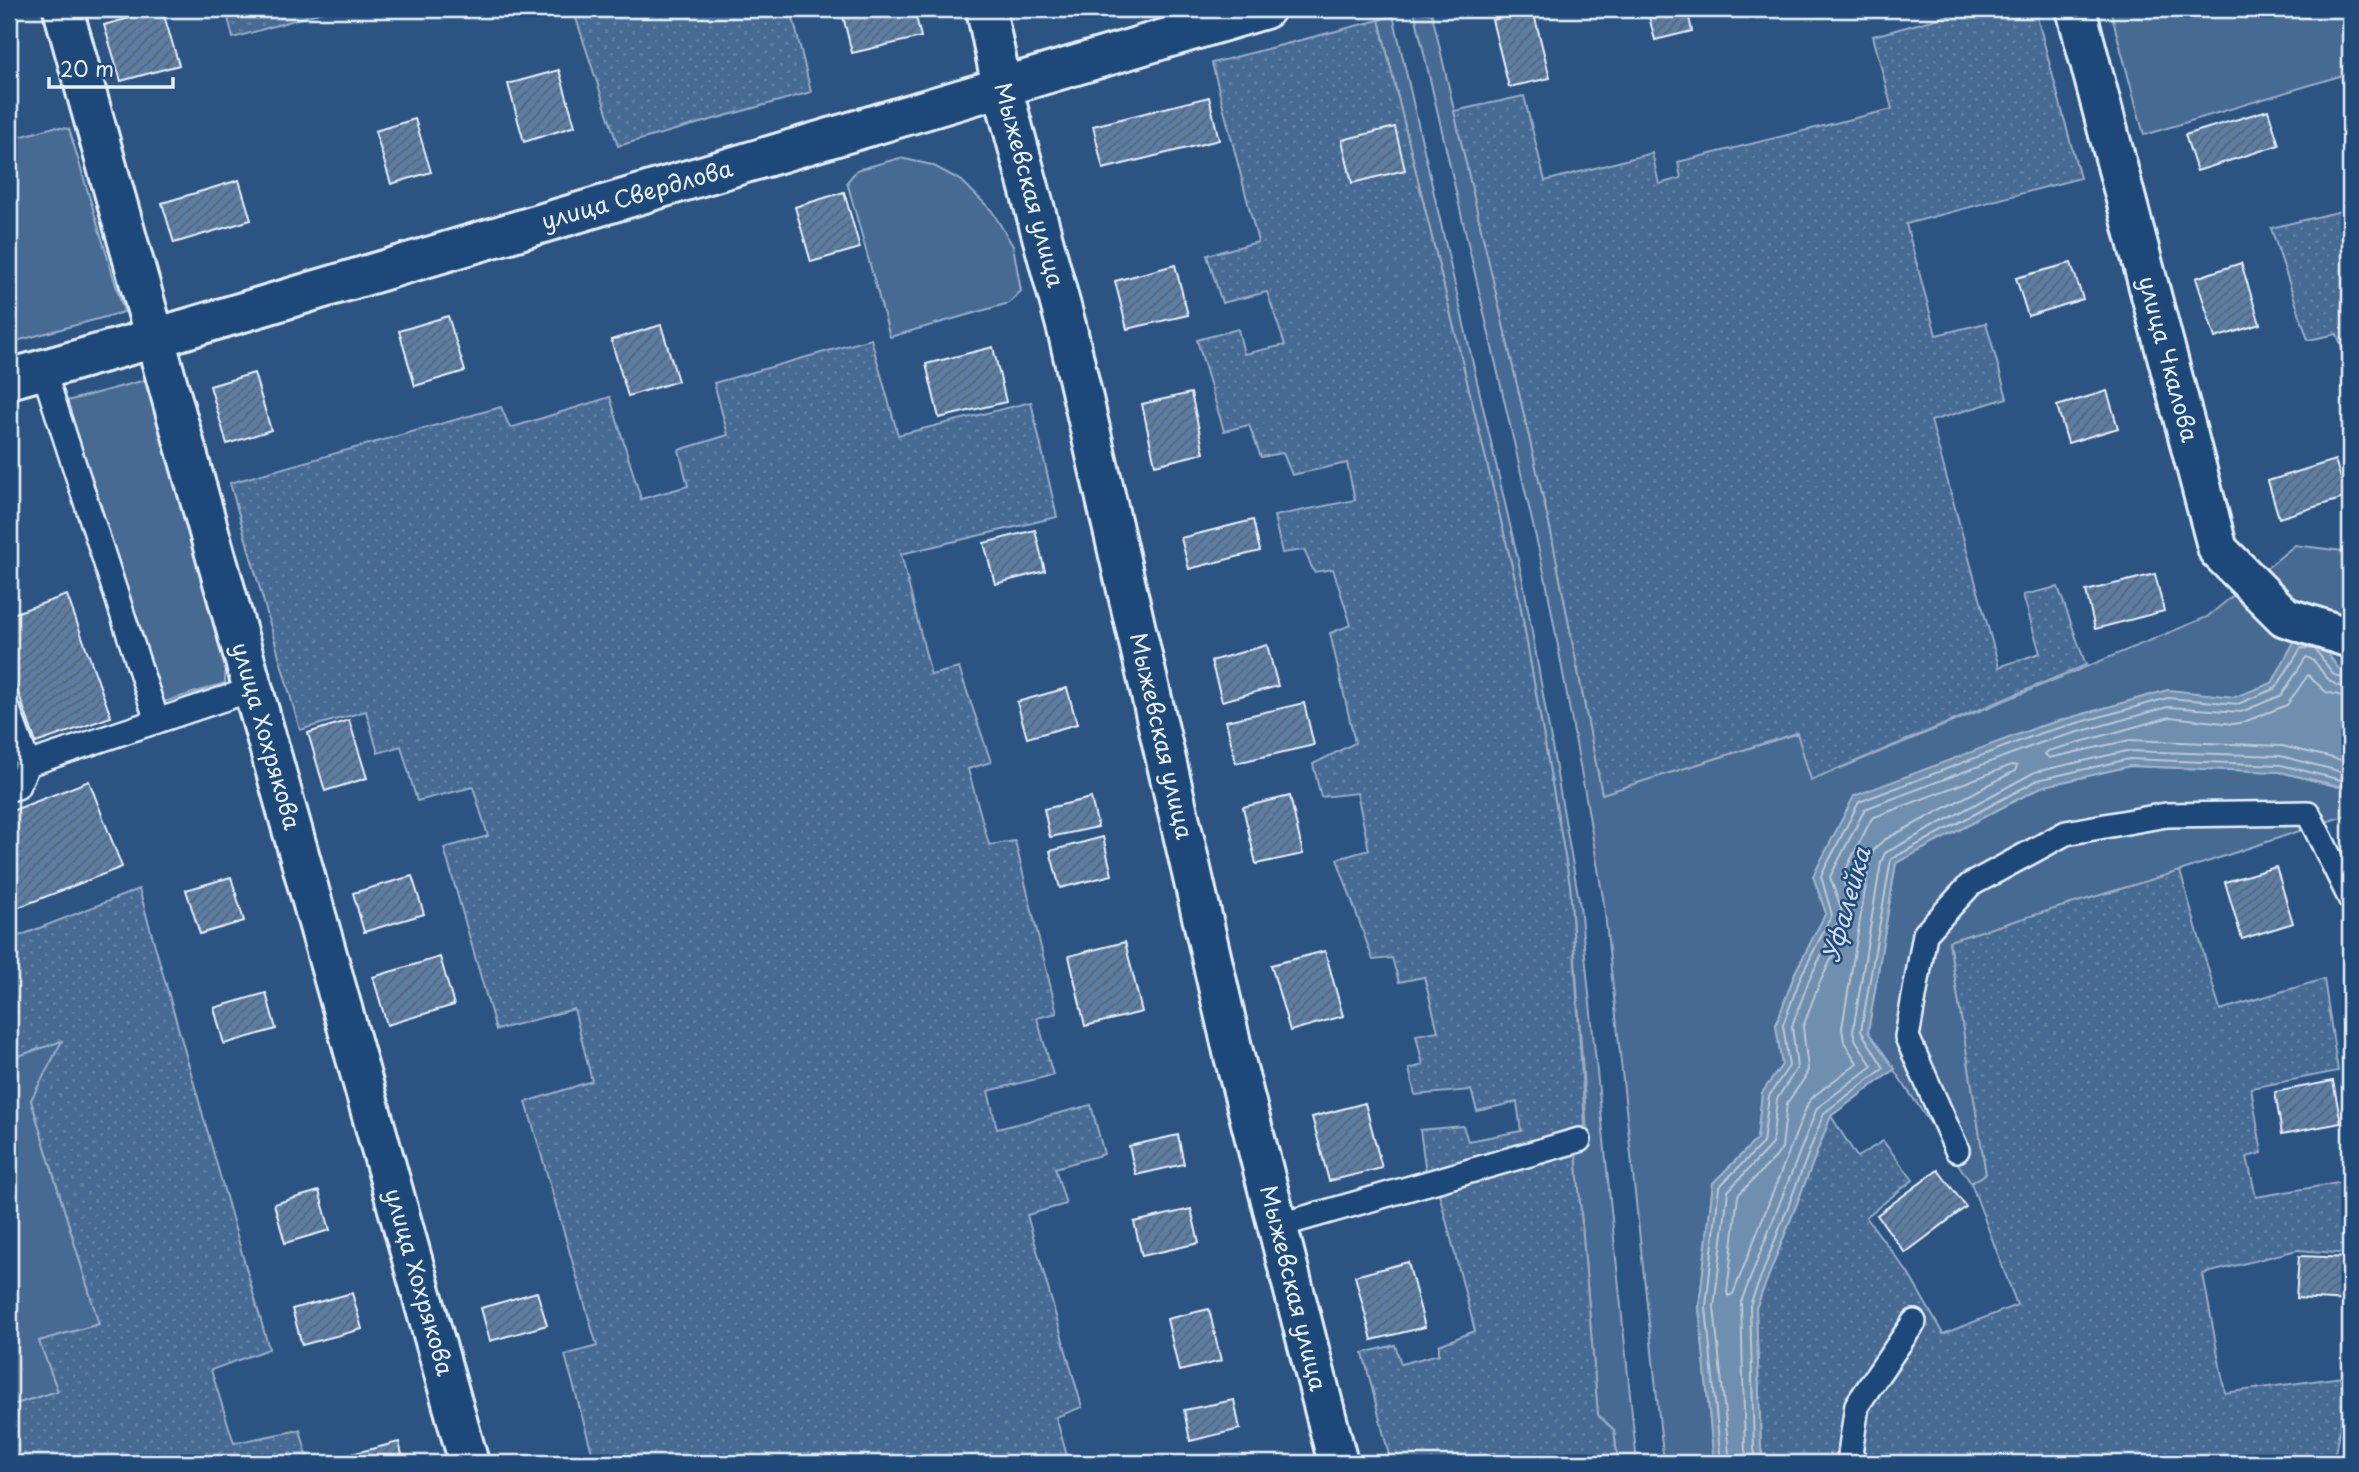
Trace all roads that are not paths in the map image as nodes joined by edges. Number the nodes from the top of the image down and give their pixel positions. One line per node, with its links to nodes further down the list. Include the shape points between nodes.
1 (63, 9): 6 (street, улица Хохрякова)
2 (986, 9): 5 (street, Мыжевская улица)
3 (1265, 9): 5 (street, улица Свердлова)
4 (2076, 9): 8 (street, улица Чкалова, via 2218,550 2285,617)
5 (1002, 87): 6 (street, улица Свердлова); 17 (street, Мыжевская улица, via 1067,329)
6 (155, 338): 7 (street, улица Свердлова); 9 (street, улица Хохрякова)
7 (26, 374): 11 (lane)
8 (2350, 638)
9 (253, 689): 11 (lane); 19 (street, улица Хохрякова)
10 (9, 712): 12 (lane)
11 (157, 721): 12 (lane)
12 (28, 764): 13 (lane, via 17,786)
13 (9, 789)
14 (2350, 898): 16 (lane, via 2308,813 2166,814 2067,833 1970,885 1925,934 1907,1037)
15 (1579, 1140): 17 (lane)
16 (1957, 1150)
17 (1277, 1226): 20 (street, Мыжевская улица)
18 (1914, 1322): 21 (lane, via 1857,1405 1850,1454)
19 (469, 1463)
20 (1338, 1463)
21 (1856, 1463)

